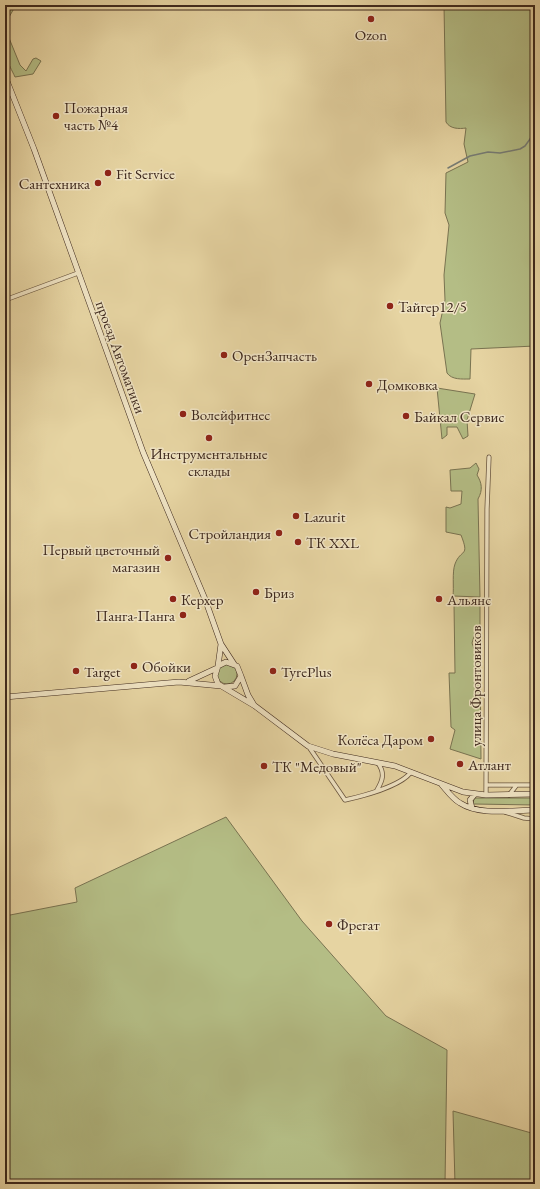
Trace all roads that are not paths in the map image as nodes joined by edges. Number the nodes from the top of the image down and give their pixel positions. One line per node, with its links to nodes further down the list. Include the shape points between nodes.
1 (5, 76): 2 (main road, проезд Автоматики)
2 (78, 273): 3 (street); 5 (main road, проезд Автоматики, via 131,420)
3 (5, 300)
4 (489, 456): 17 (street, улица Фронтовиков)
5 (221, 644): 6 (main road, проезд Автоматики); 7 (main road, проезд Автоматики)
6 (234, 664): 7 (main road, via 226,662); 8 (main road)
7 (218, 667): 9 (main road); 10 (main road, via 215,672 216,680)
8 (241, 676): 10 (main road, via 235,686); 12 (main road)
9 (188, 681): 10 (main road); 11 (main road)
10 (223, 687): 12 (main road)
11 (5, 697)
12 (255, 706): 13 (main road)
13 (308, 746): 14 (main road, via 333,754); 20 (street, via 345,800)
14 (377, 761): 15 (main road); 20 (street, via 382,769 383,778)
15 (411, 772): 16 (main road); 20 (street, via 405,778)
16 (441, 785): 21 (main road); 25 (main road, via 459,803)
17 (486, 785): 19 (street); 22 (street, улица Фронтовиков)
18 (535, 785): 19 (street)
19 (516, 786): 23 (street)
20 (376, 791)
21 (474, 794): 22 (main road); 25 (main road, via 470,800)
22 (486, 794): 23 (main road)
23 (508, 794): 24 (main road)
24 (535, 794)
25 (472, 808): 26 (main road)
26 (502, 810): 27 (main road); 28 (street)
27 (535, 810)
28 (535, 819)

